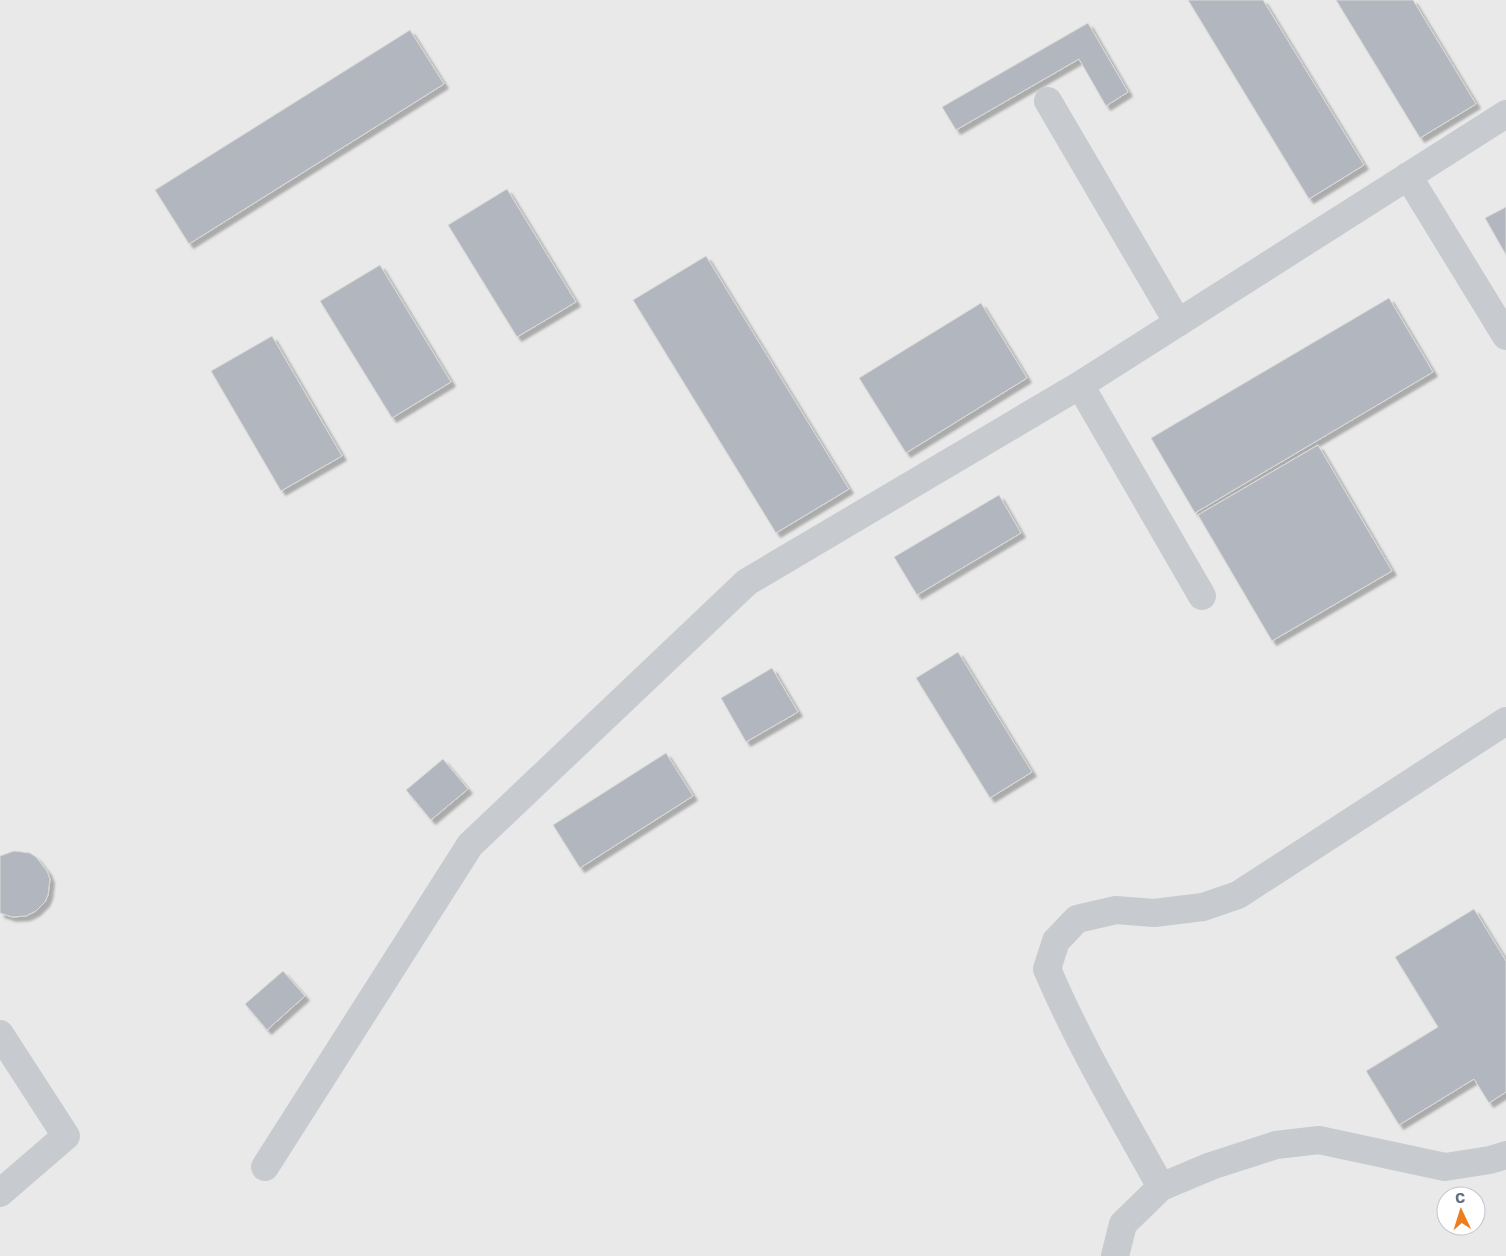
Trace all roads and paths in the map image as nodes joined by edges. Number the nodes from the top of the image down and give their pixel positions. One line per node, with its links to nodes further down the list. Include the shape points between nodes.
1 (1048, 101): 4 (lane)
2 (1506, 114): 3 (lane)
3 (1408, 176): 4 (lane); 5 (lane)
4 (1178, 323): 6 (lane)
5 (1506, 336)
6 (1080, 385): 7 (lane); 11 (lane, via 747,582 470,845)
7 (1202, 596)
8 (1506, 721): 12 (lane, via 1238,895 1203,907 1154,913 1116,910 1077,919 1056,941 1047,969 1081,1041)
9 (0, 1034): 13 (lane, via 66,1136)
10 (1506, 1155): 12 (lane, via 1445,1167 1319,1140 1276,1145)
11 (265, 1166)
12 (1160, 1187): 14 (lane, via 1123,1224)
13 (0, 1193)
14 (1115, 1256)

